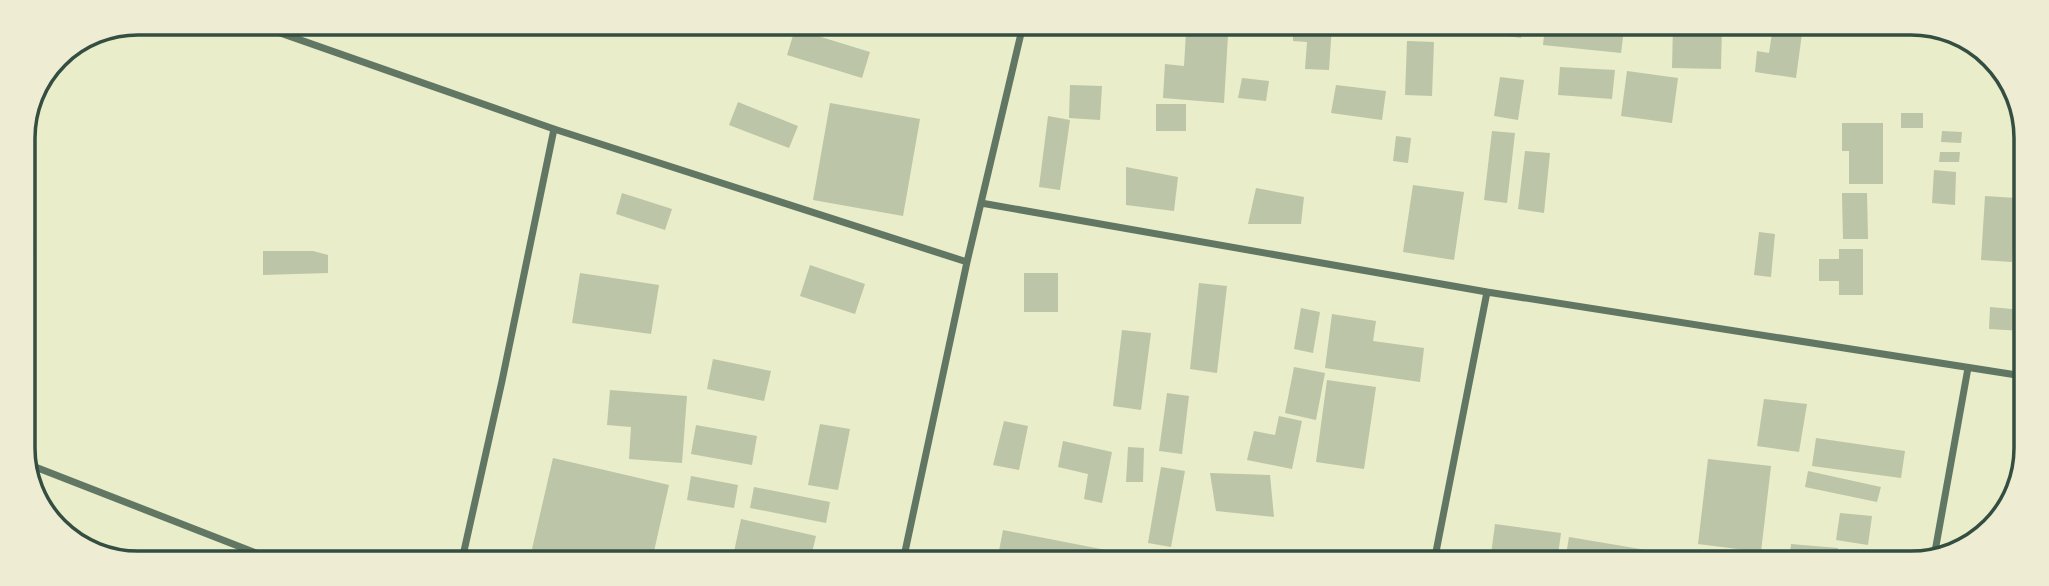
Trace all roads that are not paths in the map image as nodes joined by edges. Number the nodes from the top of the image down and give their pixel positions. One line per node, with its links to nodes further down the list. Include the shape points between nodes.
1 (286, 35): 3 (street)
2 (1021, 35): 4 (street)
3 (554, 129): 5 (street); 12 (street)
4 (981, 204): 5 (street); 6 (street)
5 (967, 262): 13 (street)
6 (1487, 292): 7 (street); 14 (street)
7 (1968, 368): 8 (street); 10 (street)
8 (2014, 375)
9 (37, 468): 11 (street)
10 (1936, 548)
11 (251, 551)
12 (464, 551)
13 (905, 551)
14 (1436, 551)

